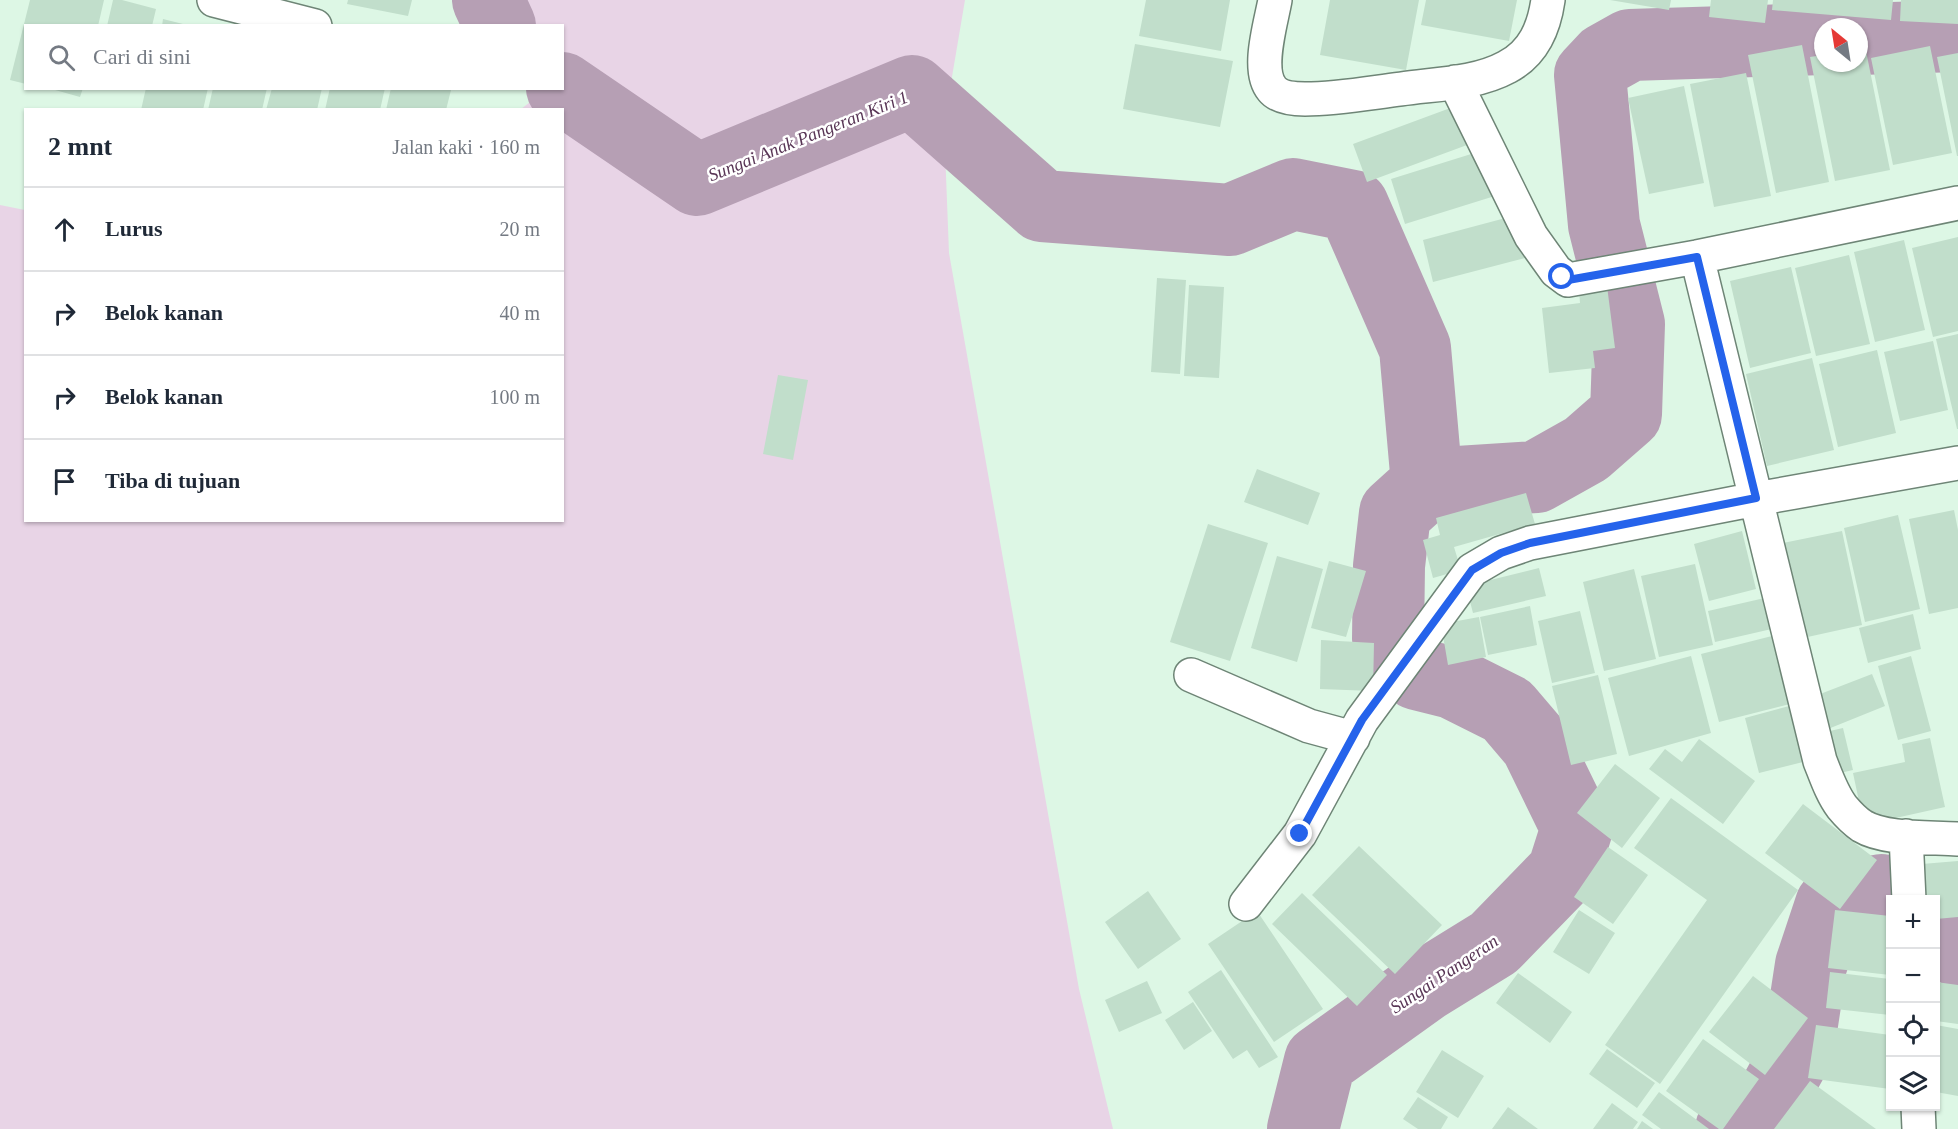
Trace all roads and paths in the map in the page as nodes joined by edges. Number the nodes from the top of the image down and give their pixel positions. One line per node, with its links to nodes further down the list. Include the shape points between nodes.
1 (214, 0): 4 (street)
2 (1275, 0): 5 (street, via 1265,73 1270,87 1279,95 1332,98)
3 (1548, 0): 5 (street, via 1544,25 1525,53 1508,67 1480,78)
4 (307, 24)
5 (1455, 81): 7 (street, via 1531,236 1556,272 1568,280)
6 (1958, 203): 7 (street)
7 (1697, 257): 9 (street)
8 (1958, 463): 9 (street)
9 (1756, 498): 11 (street, via 1530,543 1501,553 1472,570); 12 (street, via 1820,761 1831,788 1842,807 1862,826)
10 (1191, 675): 11 (street, via 1309,726)
11 (1358, 729): 15 (street, via 1300,834)
12 (1906, 836): 13 (street); 14 (street)
13 (1958, 838)
14 (1909, 895)
15 (1246, 904)
16 (1918, 1111): 17 (street)
17 (1919, 1129)

